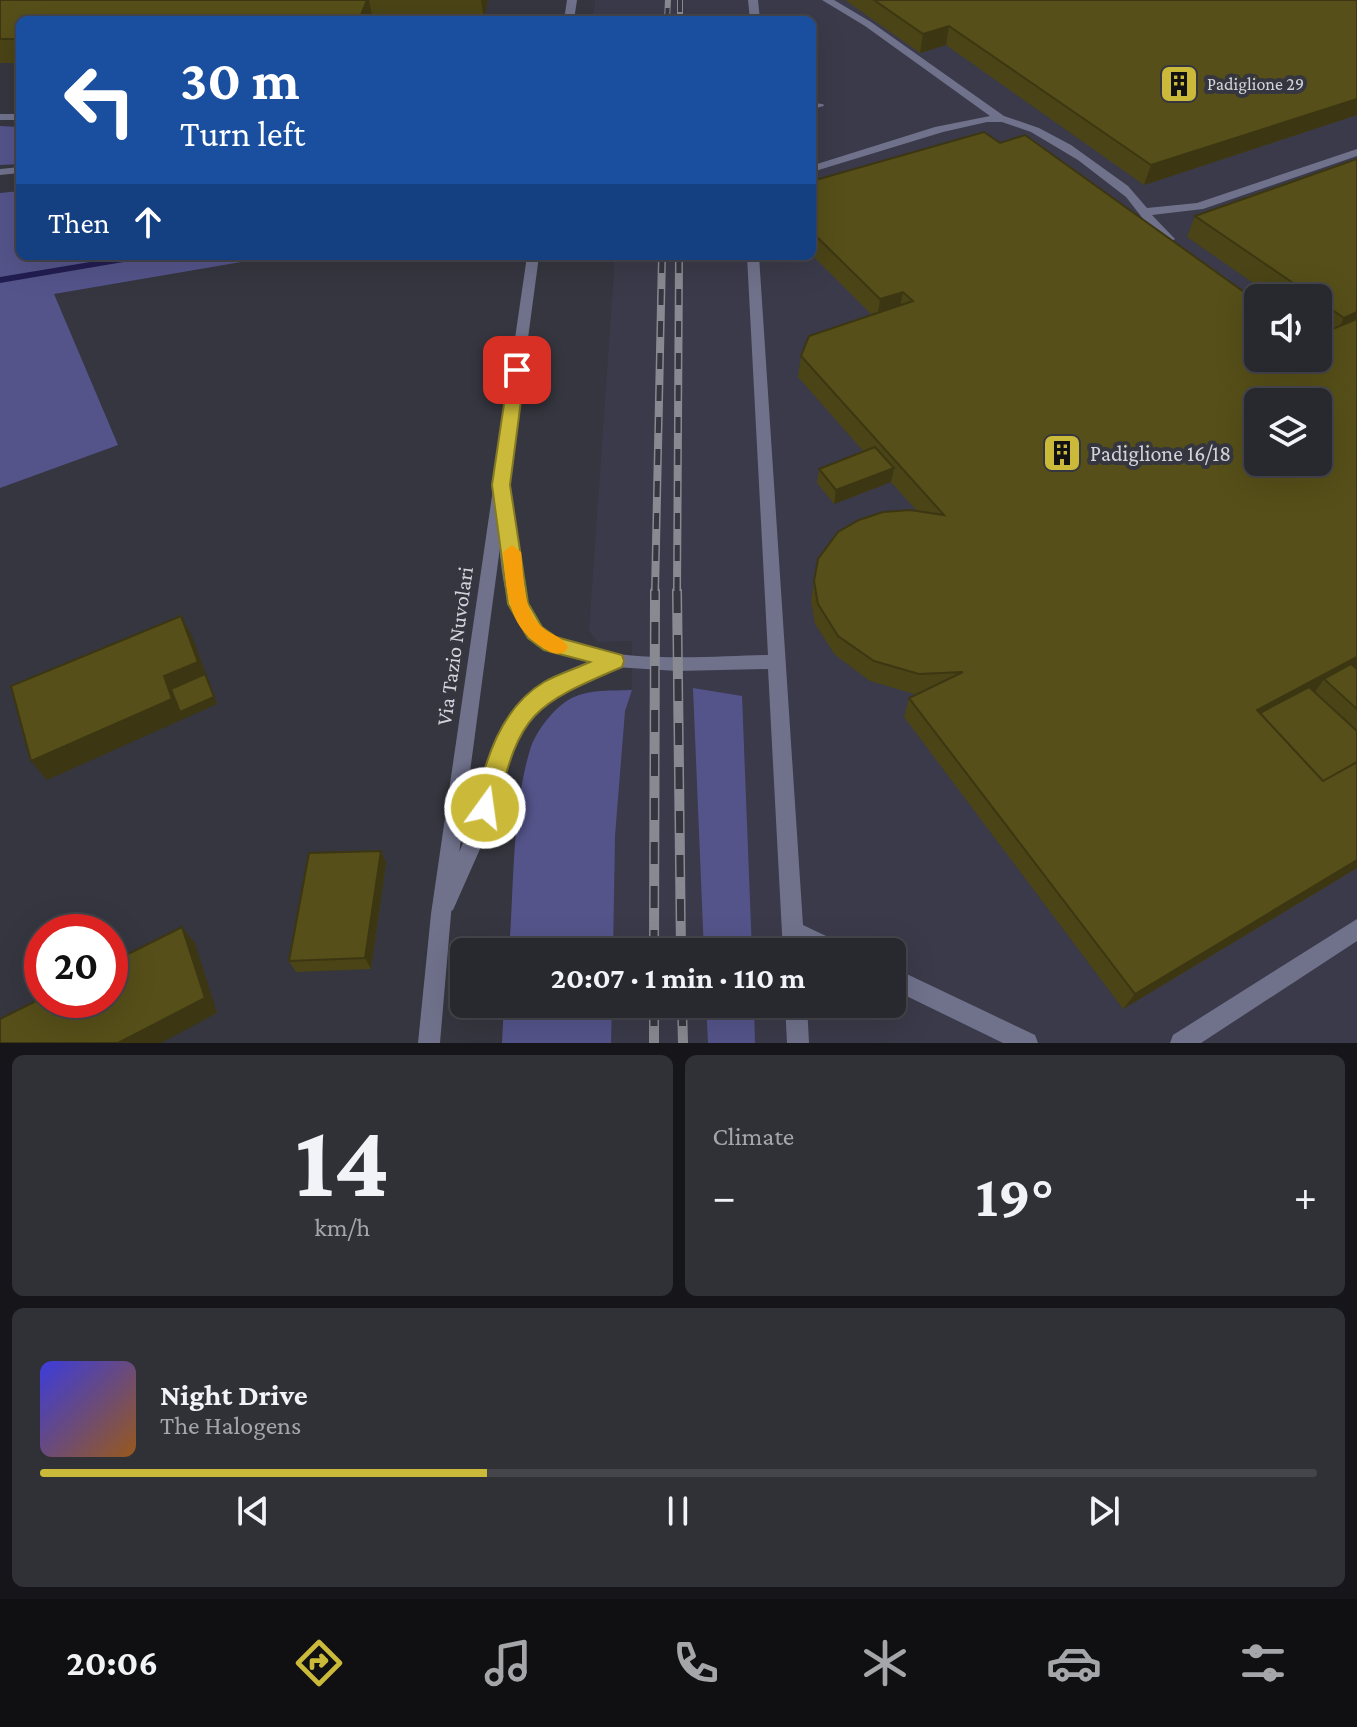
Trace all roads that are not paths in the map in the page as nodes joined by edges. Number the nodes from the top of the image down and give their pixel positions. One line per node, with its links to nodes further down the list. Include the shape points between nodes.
1 (827, 0): 2 (street)
2 (1000, 118): 4 (street); 5 (street, via 1057,144 1127,191)
3 (1357, 152): 5 (street, via 1199,206)
4 (816, 167)
5 (1142, 212): 6 (street, via 1154,229)
6 (1180, 247)
7 (532, 260): 9 (street, Via Tazio Nuvolari)
8 (753, 260): 11 (street)
9 (501, 485): 10 (street, via 523,618 551,644); 12 (street, Via Tazio Nuvolari)
10 (614, 661): 11 (street); 12 (street, via 551,688 518,716 498,758 474,842)
11 (776, 662): 14 (street)
12 (441, 914): 17 (street, Via Tazio Nuvolari)
13 (1357, 929): 20 (street)
14 (793, 938)
15 (906, 985): 19 (street)
16 (797, 1018): 18 (street)
17 (429, 1043)
18 (798, 1043)
19 (1027, 1043)
20 (1181, 1043)

